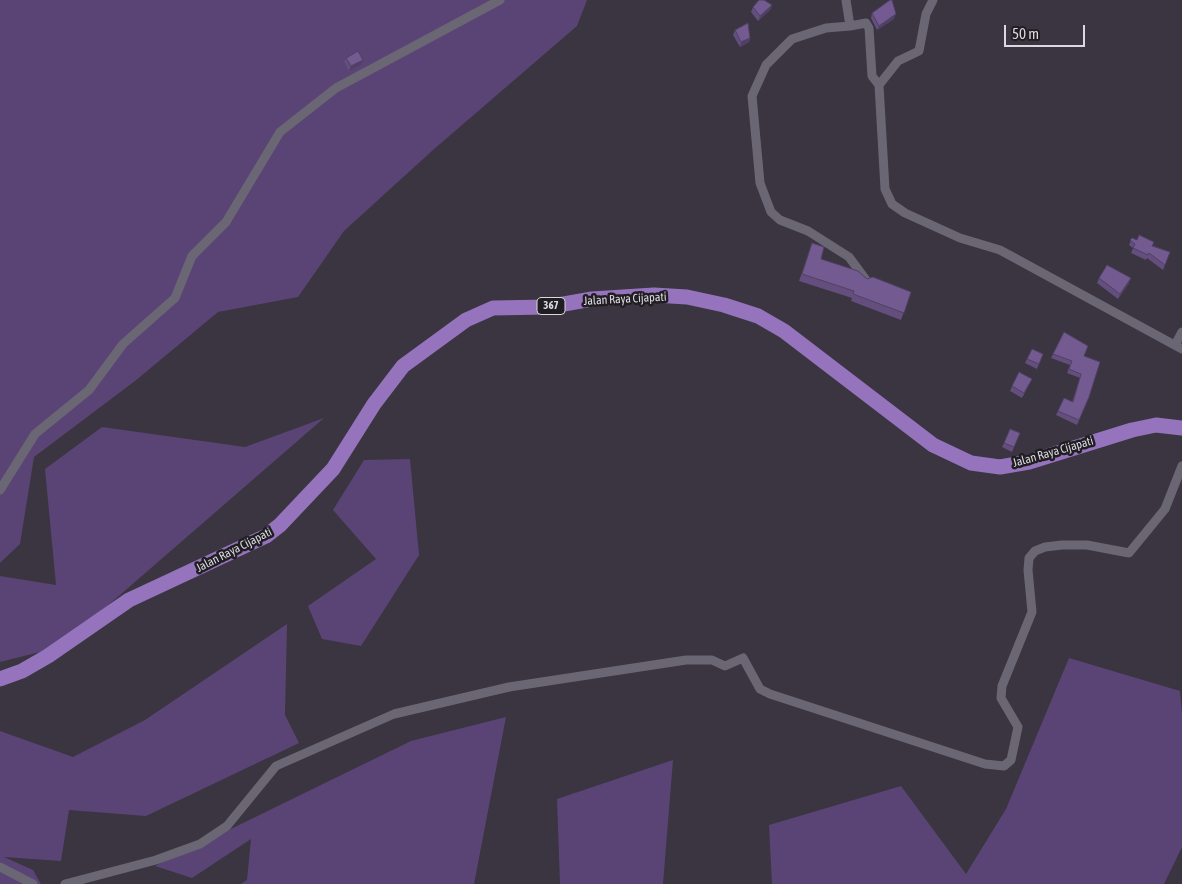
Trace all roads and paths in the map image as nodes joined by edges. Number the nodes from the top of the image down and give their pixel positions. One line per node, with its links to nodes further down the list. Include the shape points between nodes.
1 (500, 0): 11 (street, via 336,88 280,132 226,222 192,256 175,298 123,344 89,390 35,434)
2 (846, 0): 4 (street)
3 (933, 0): 5 (street, via 926,14 919,50 898,61)
4 (850, 26): 5 (street, via 862,23 868,26 872,76); 6 (street, via 826,28 792,39 766,65 752,96 760,183 771,212 849,257)
5 (879, 85): 8 (street, via 885,189 892,204 960,238 1000,250)
6 (866, 280)
7 (1182, 332): 8 (street)
8 (1179, 347)
9 (1182, 428): 12 (main road, Jalan Raya Cijapati / 367, via 1156,425 1132,430 1037,460 1000,467 972,463 933,445 784,332 758,316 687,297 654,295 547,307 493,308 466,320 403,366 374,404 333,469 266,536 129,600 33,665)
10 (1182, 466): 15 (street, via 1165,509 1129,553 1087,545 1062,545 1034,551 1029,558 1033,598 1030,621 1002,686 1001,698 1018,727 1011,760 1004,766 984,764 770,694 760,689 743,658 725,666 712,660 686,660 509,687 394,714 276,766 227,826 200,844 156,860)
11 (0, 490)
12 (0, 679)
13 (0, 867): 14 (street)
14 (33, 884)
15 (65, 884)

